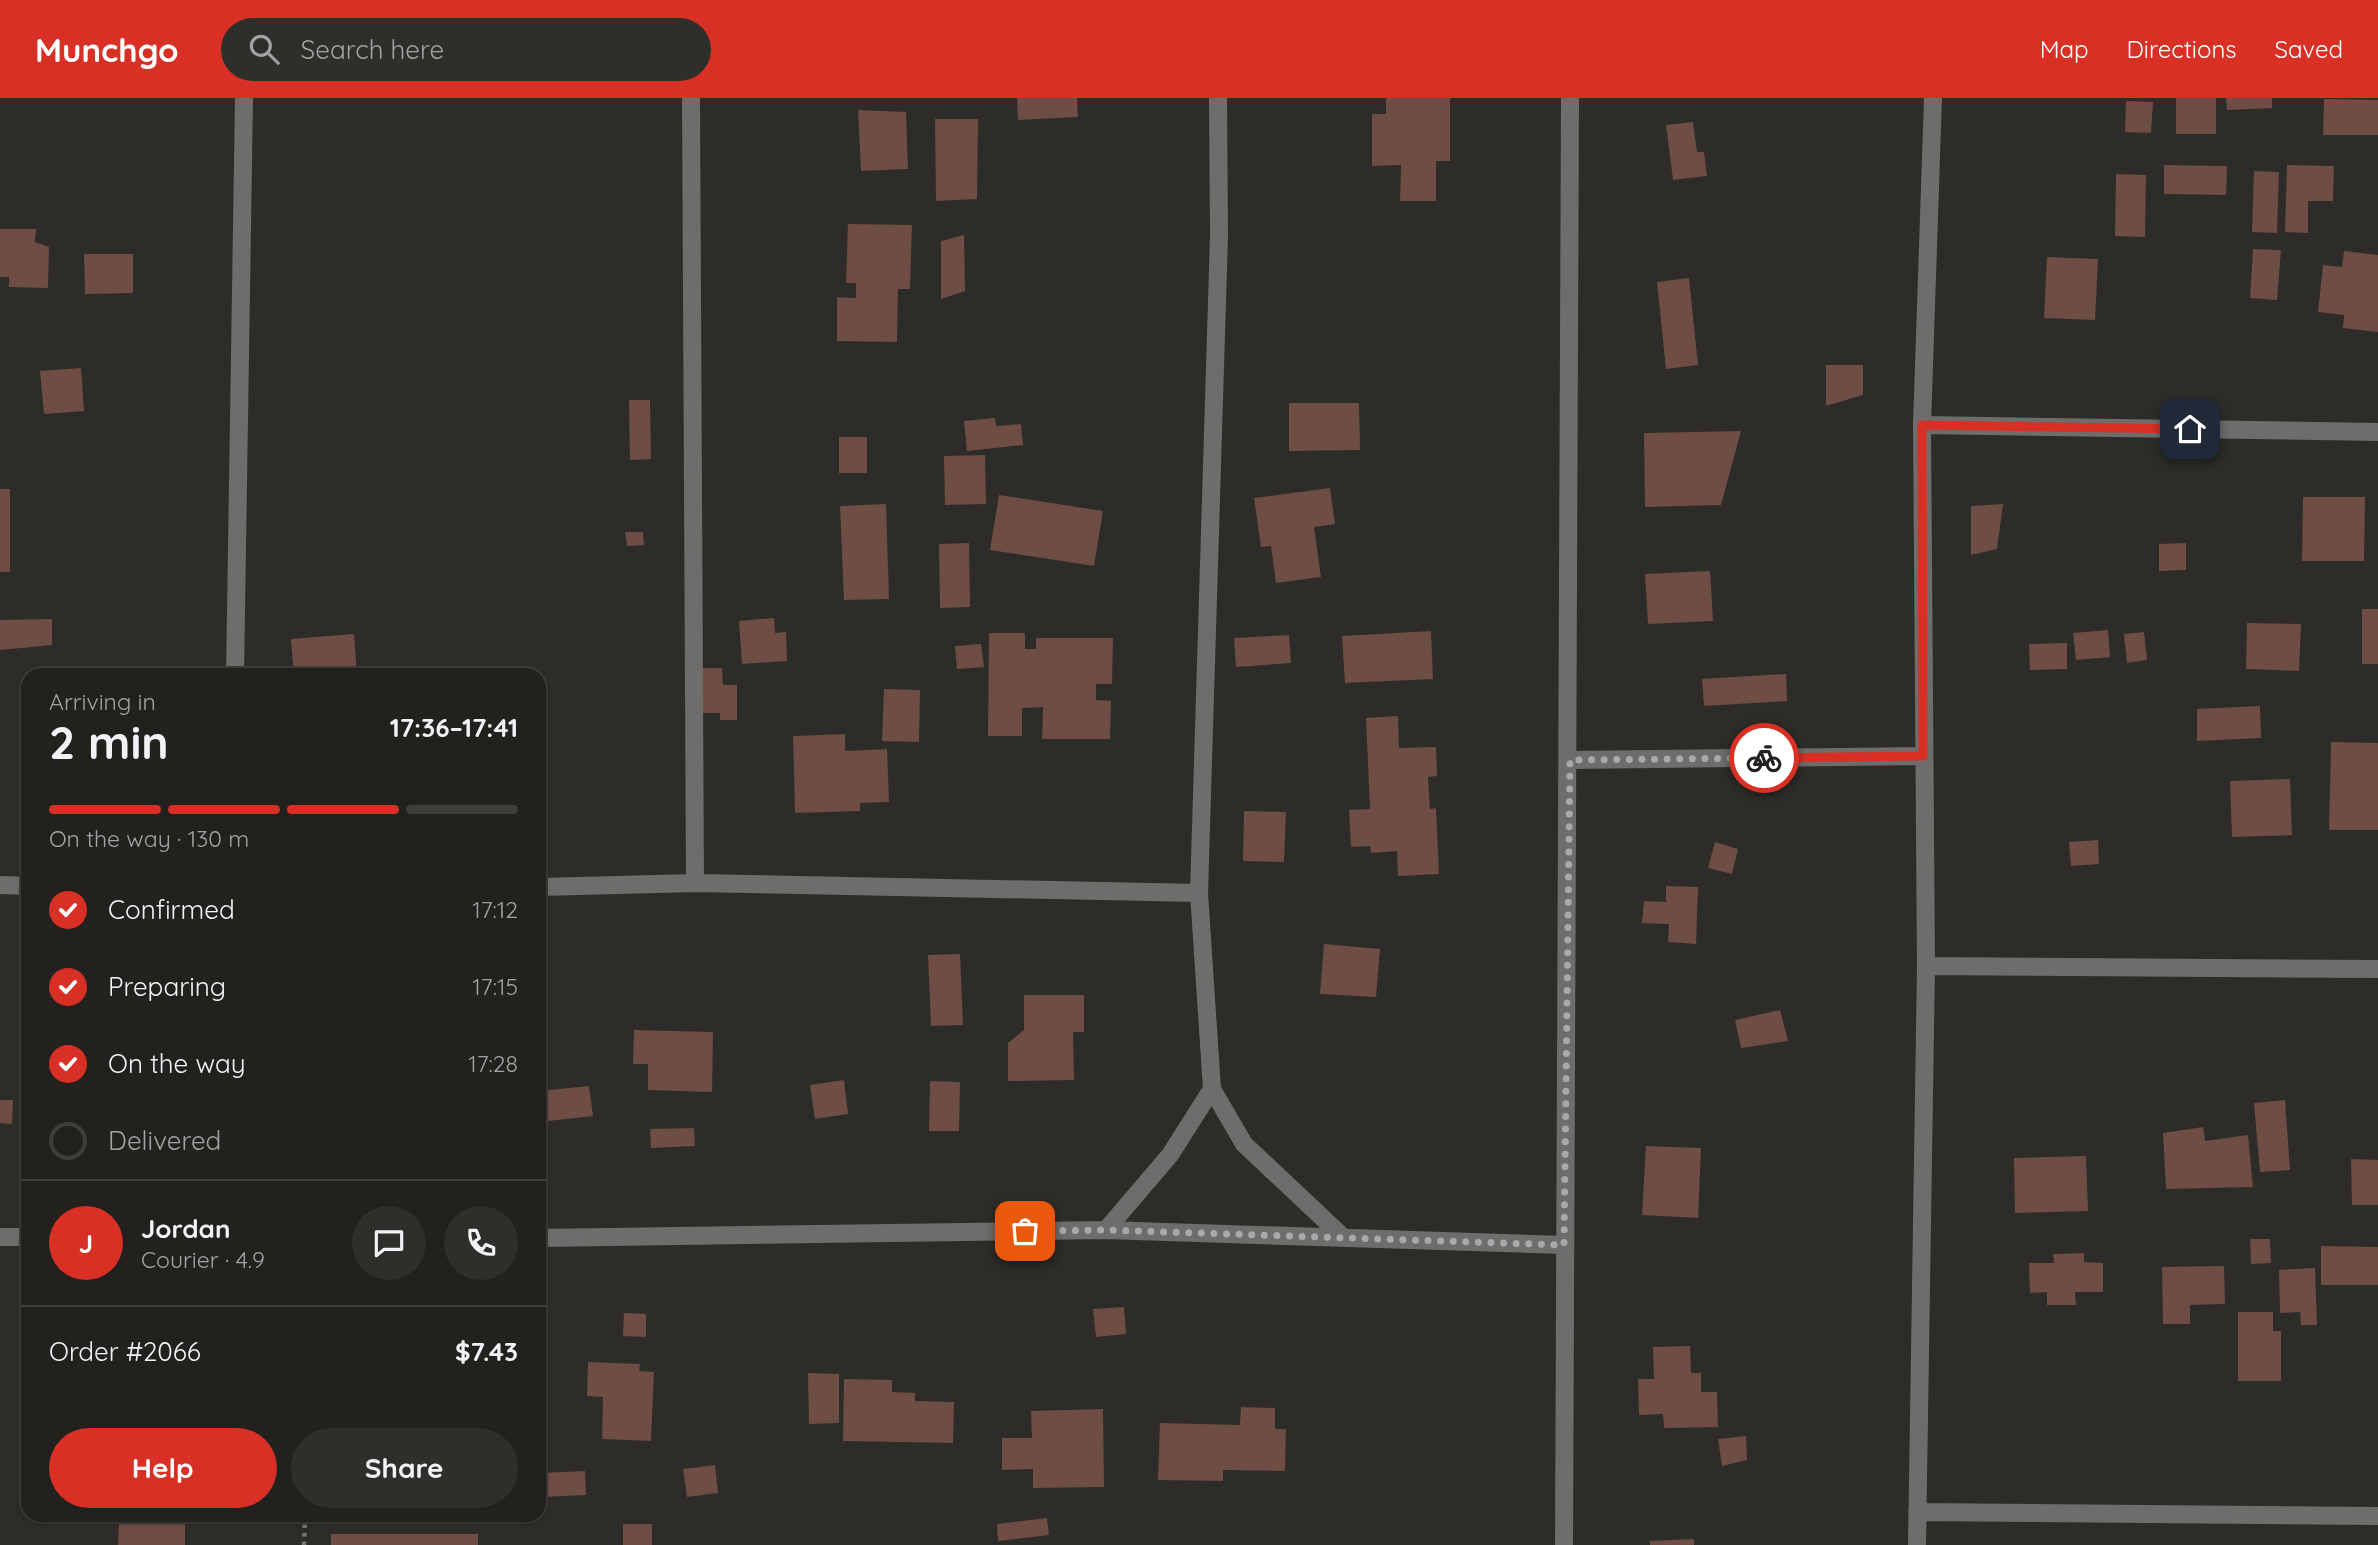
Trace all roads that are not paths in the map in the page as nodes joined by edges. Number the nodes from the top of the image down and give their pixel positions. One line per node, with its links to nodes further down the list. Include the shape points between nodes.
1 (244, 98): 8 (street)
2 (691, 98): 11 (street)
3 (1218, 98): 15 (street, via 1219,236)
4 (1570, 98): 10 (street)
5 (1933, 98): 6 (street)
6 (1922, 425): 7 (street); 9 (street)
7 (2378, 432)
8 (235, 668)
9 (1923, 756): 10 (street); 16 (street)
10 (1570, 760): 24 (street)
11 (695, 883): 14 (street); 15 (street)
12 (0, 885): 13 (street)
13 (21, 886)
14 (546, 887)
15 (1199, 893): 18 (street)
16 (1926, 966): 17 (street); 25 (street)
17 (2378, 969)
18 (1212, 1089): 19 (street, via 1170,1155); 22 (street, via 1244,1144)
19 (1106, 1230): 22 (street); 23 (street)
20 (0, 1237): 21 (street)
21 (21, 1237)
22 (1344, 1237): 24 (street)
23 (546, 1238)
24 (1564, 1245): 27 (street)
25 (1917, 1512): 26 (street); 28 (street)
26 (2378, 1516)
27 (1564, 1545)
28 (1917, 1545)

